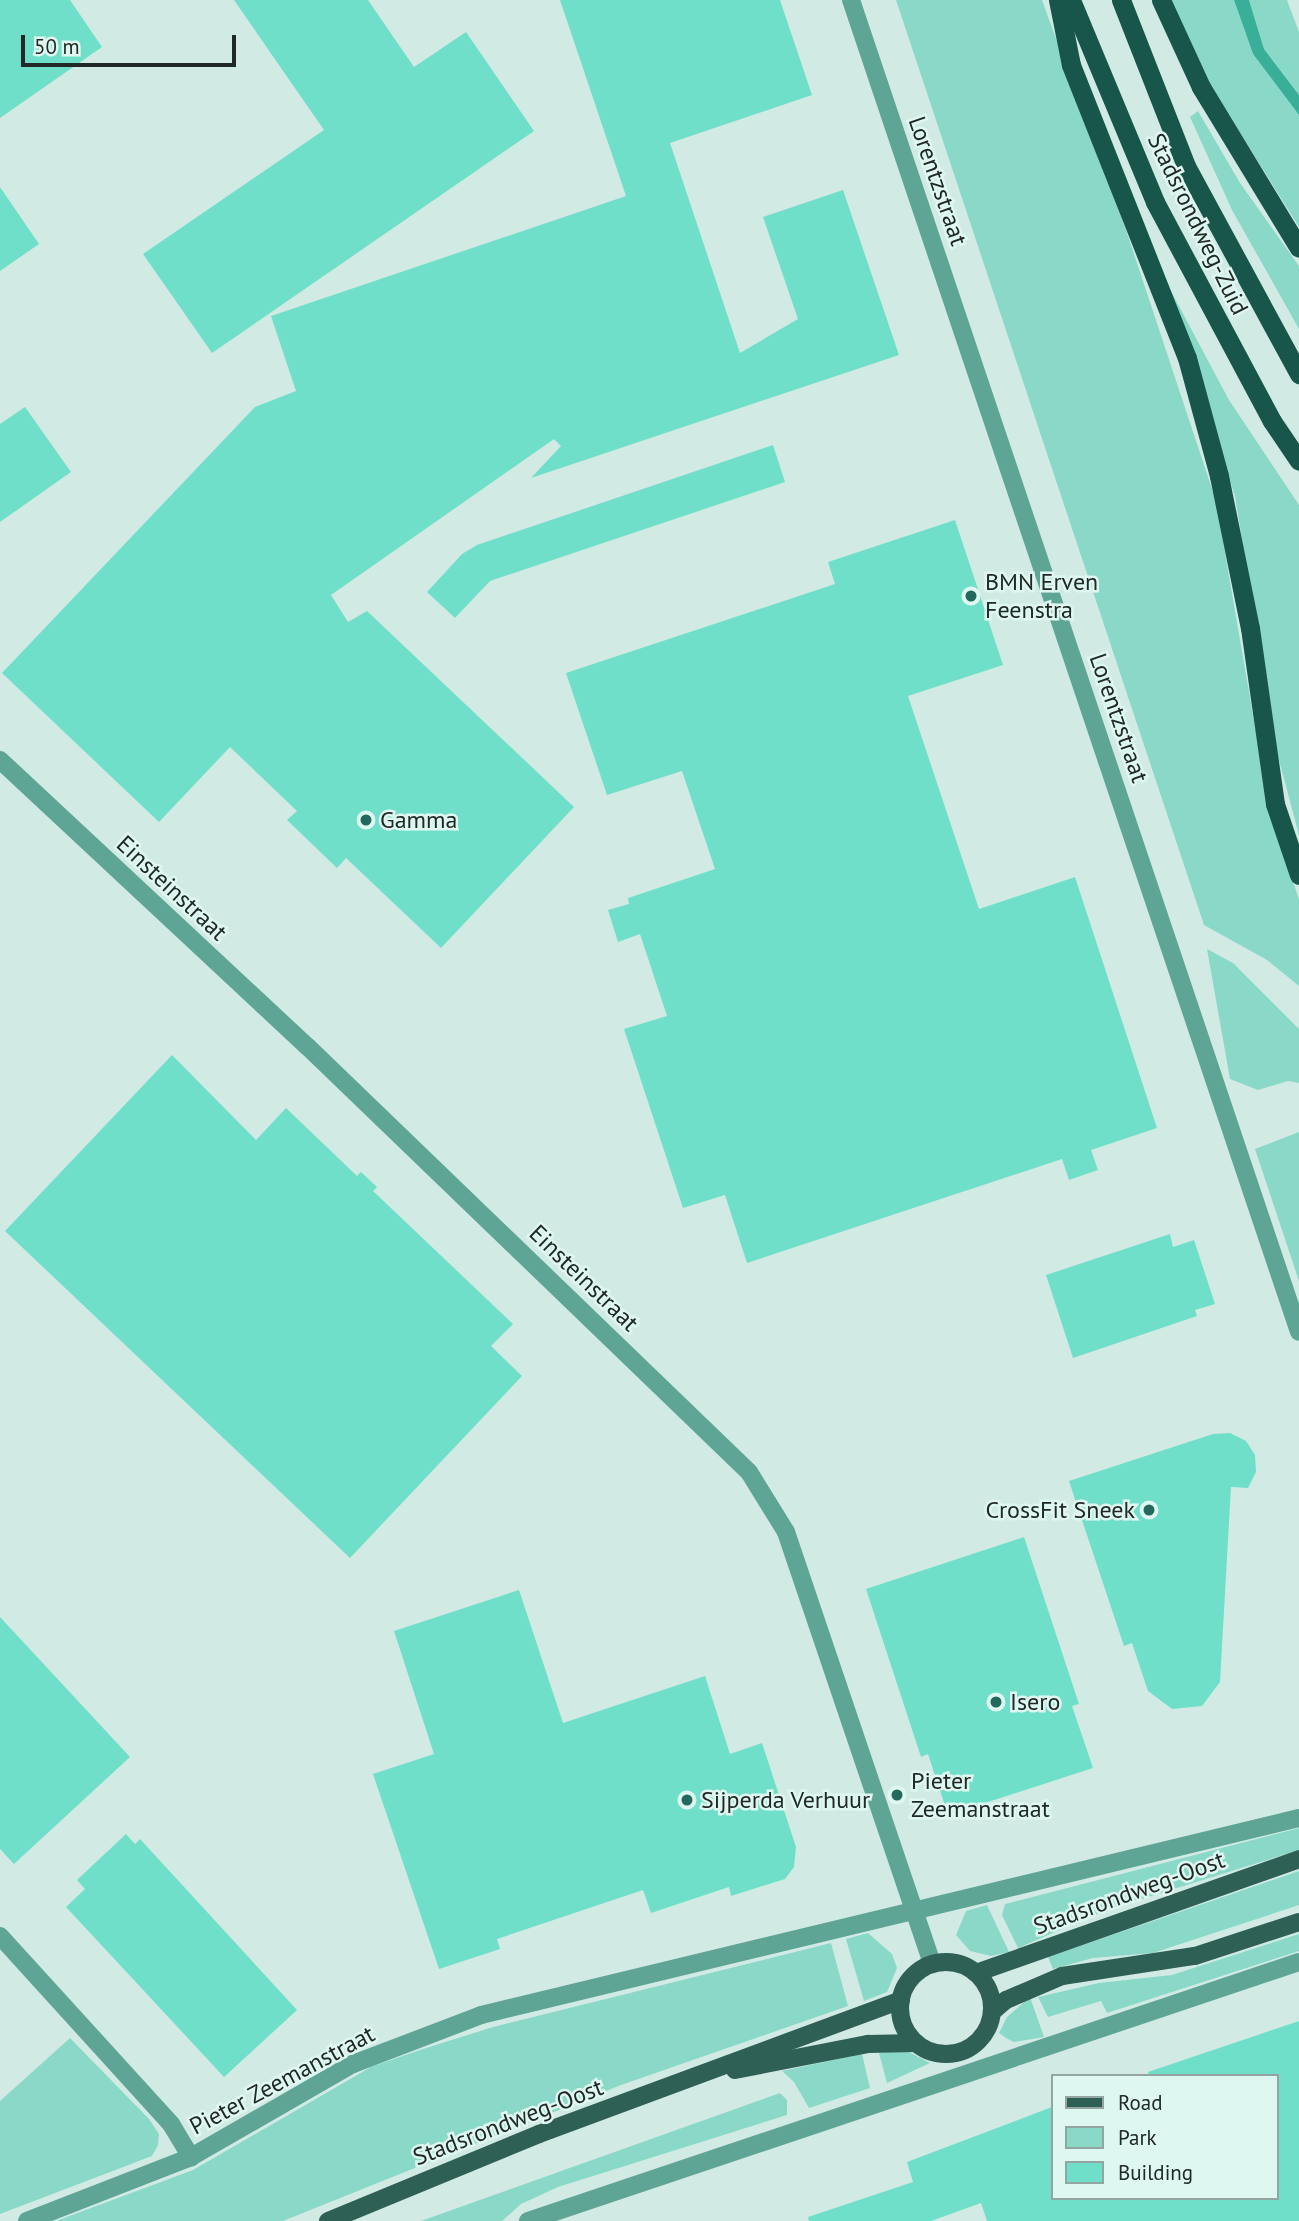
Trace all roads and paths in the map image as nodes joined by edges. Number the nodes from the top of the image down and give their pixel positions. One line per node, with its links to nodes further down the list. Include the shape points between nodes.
1 (851, 0): 11 (street, Lorentzstraat)
2 (1058, 0): 10 (highway, via 1071,65 1191,371 1219,477 1250,628 1275,804)
3 (1071, 0): 8 (highway, Stadsrondweg-Zuid, via 1155,202 1272,421)
4 (1121, 0): 7 (highway, Stadsrondweg-Zuid, via 1186,166)
5 (1161, 0): 6 (highway, via 1201,87)
6 (1299, 248)
7 (1299, 374)
8 (1299, 461)
9 (0, 760): 14 (street, Einsteinstraat, via 318,1057 749,1472 786,1532)
10 (1299, 876)
11 (1299, 1332)
12 (1299, 1818): 14 (street, Pieter Zeemanstraat)
13 (1299, 1859): 19 (main road, Stadsrondweg-Oost)
14 (914, 1911): 18 (street, Einsteinstraat); 24 (street, Pieter Zeemanstraat, via 481,2015 353,2064)
15 (1299, 1922): 21 (main road, via 1195,1956 1062,1976 1006,2000)
16 (0, 1936): 24 (street, via 171,2124)
17 (1299, 1962): 27 (street)
18 (932, 1964): 19 (main road, via 957,1963); 20 (main road, via 910,1979)
19 (976, 1973): 21 (main road, via 986,1986)
20 (901, 2000): 22 (main road, via 904,2026); 23 (main road, Stadsrondweg-Oost)
21 (992, 2012): 22 (main road, via 982,2036 964,2051 940,2054)
22 (916, 2043): 23 (main road, Stadsrondweg-Oost, via 868,2044)
23 (708, 2075): 26 (main road, Stadsrondweg-Oost, via 539,2134)
24 (191, 2157): 25 (street, Pieter Zeemanstraat)
25 (27, 2221)
26 (328, 2221)
27 (528, 2221)

